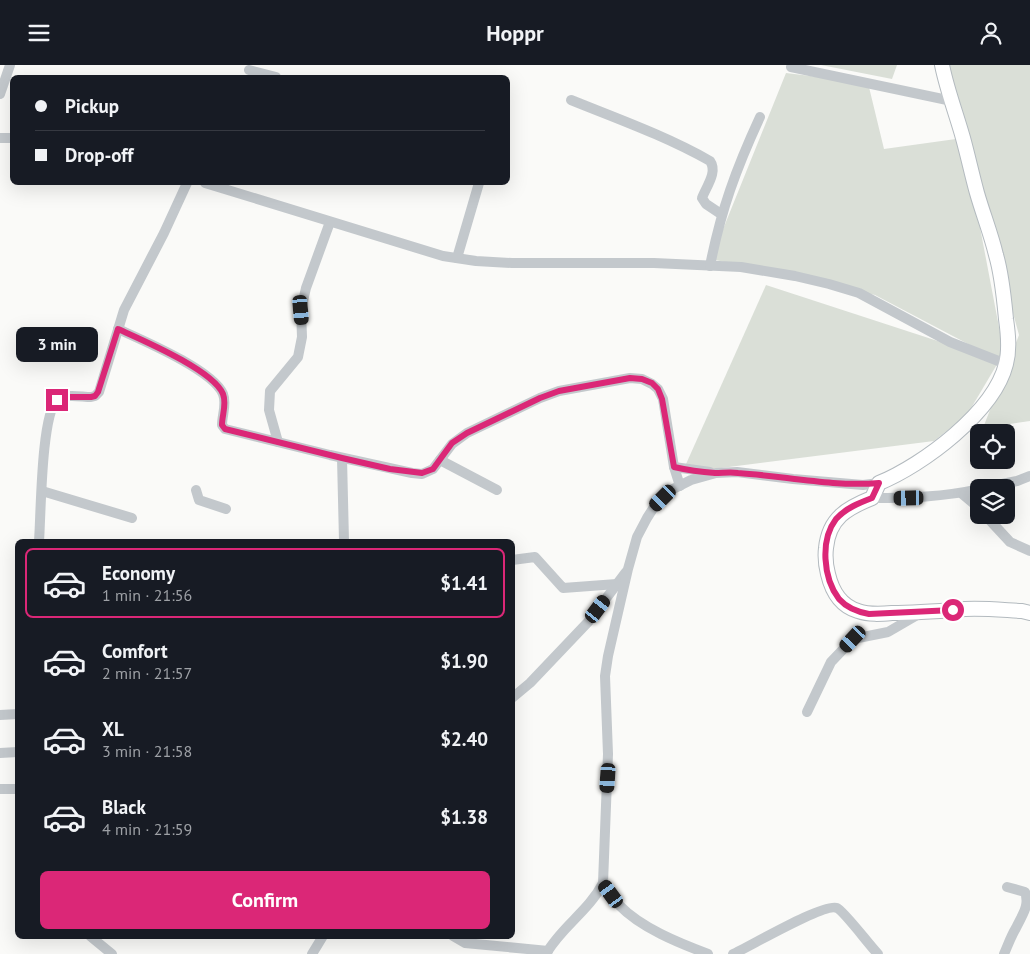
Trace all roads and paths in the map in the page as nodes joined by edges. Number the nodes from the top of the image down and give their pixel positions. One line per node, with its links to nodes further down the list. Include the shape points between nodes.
1 (10, 65): 6 (street)
2 (942, 65): 8 (street)
3 (791, 67): 8 (street)
4 (249, 71): 5 (street)
5 (267, 75)
6 (0, 94)
7 (571, 100): 13 (street, via 688,148 710,161 714,168 702,198)
8 (952, 101): 18 (street, via 997,257 1008,334)
9 (760, 117): 13 (street, via 740,160)
10 (186, 185): 17 (street, via 124,310)
11 (477, 185): 15 (street)
12 (228, 186): 14 (street)
13 (721, 214): 16 (street)
14 (330, 222): 15 (street); 19 (street, via 306,288 298,357 270,391 268,410)
15 (457, 258): 16 (street, via 512,263)
16 (710, 266): 18 (street, via 741,267 795,276 860,293 950,342)
17 (118, 329): 19 (street, via 186,362 219,387 225,400 222,425 225,429); 30 (street, via 95,396 64,397 51,408)
18 (1006, 364): 26 (street, via 986,403 968,423 897,476)
19 (278, 442): 20 (street)
20 (342, 458): 21 (street, via 422,473 433,469); 39 (street)
21 (440, 460): 22 (street, via 452,443 467,433 540,398 559,391 630,378 642,379 658,389); 29 (street)
22 (674, 467): 23 (street); 27 (street)
23 (716, 473): 26 (street, via 863,485); 27 (street)
24 (1030, 476): 25 (street)
25 (1015, 481)
26 (879, 483): 33 (street)
27 (680, 486): 42 (street, via 672,490 646,518)
28 (196, 490): 35 (street, via 199,501)
29 (497, 490)
30 (42, 491): 36 (street); 38 (street)
31 (970, 491): 32 (street)
32 (961, 493): 33 (street); 34 (street)
33 (872, 498): 44 (street, via 845,511 828,534 826,566 834,591 848,607 858,612)
34 (970, 500)
35 (226, 509)
36 (132, 518)
37 (994, 524): 40 (street, via 1010,542)
38 (39, 539)
39 (344, 539)
40 (1030, 551)
41 (515, 559): 43 (street, via 535,557 563,588)
42 (628, 569): 43 (street); 54 (street, via 605,676 608,778)
43 (617, 584): 46 (street, via 589,621)
44 (922, 612): 45 (street, via 968,609); 47 (street, via 888,632 853,639 831,663)
45 (1030, 613)
46 (515, 696)
47 (807, 712)
48 (15, 714): 49 (street)
49 (0, 715)
50 (15, 751): 51 (street)
51 (0, 753)
52 (0, 789): 53 (street)
53 (15, 789)
54 (603, 883): 59 (street); 62 (street, via 619,905 638,920)
55 (1007, 887): 65 (street, via 1025,892 1028,902 1025,915 1016,926)
56 (94, 939): 60 (street)
57 (321, 939): 61 (street)
58 (458, 939): 59 (street, via 465,943)
59 (547, 953)
60 (112, 954)
61 (312, 954)
62 (708, 954)
63 (733, 954): 64 (street, via 811,914 832,907 844,914)
64 (878, 954)
65 (1004, 954)

